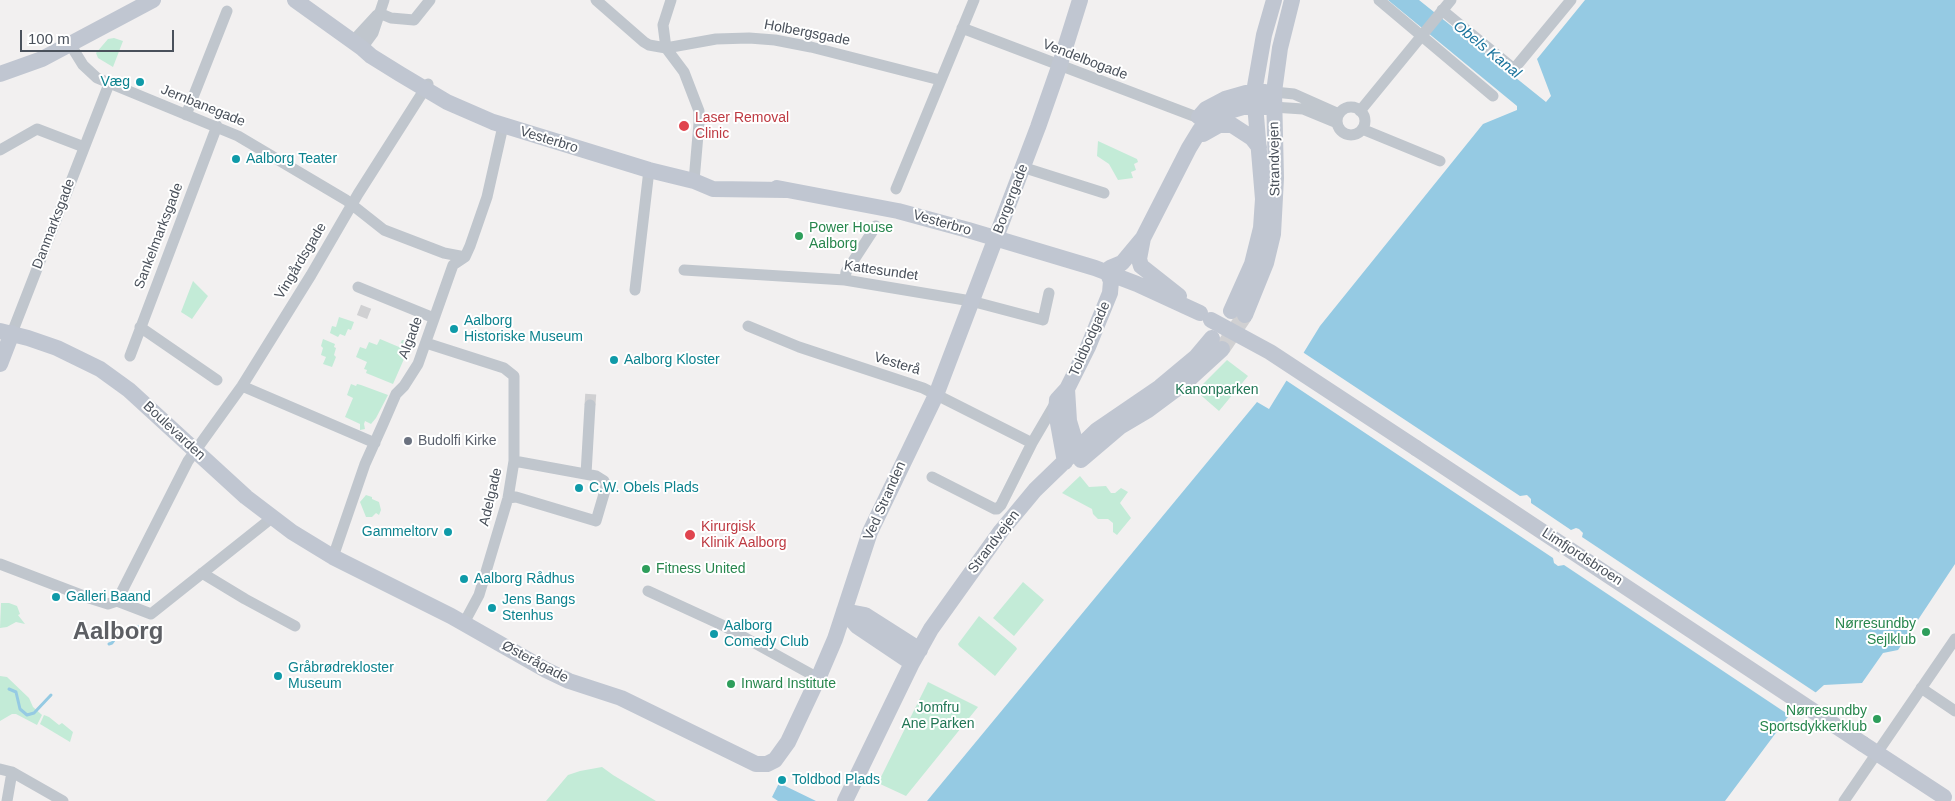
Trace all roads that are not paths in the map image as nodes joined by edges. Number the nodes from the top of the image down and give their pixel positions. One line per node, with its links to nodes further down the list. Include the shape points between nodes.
1 (153, 0): 19 (street)
2 (295, 0): 20 (street, Vesterbro)
3 (384, 0): 16 (street)
4 (430, 0): 16 (street, via 414,20)
5 (596, 0): 21 (street, via 644,42)
6 (671, 0): 21 (street, via 664,25)
7 (974, 0): 17 (street)
8 (1080, 0): 22 (street, Borgergade)
9 (1274, 0): 28 (street, Strandvejen, via 1264,35)
10 (1292, 0): 29 (street, Strandvejen, via 1279,57)
11 (1379, 0): 18 (street)
12 (1451, 0): 15 (street)
13 (1571, 0): 15 (street, via 1514,70)
14 (227, 11): 31 (street)
15 (1441, 12): 18 (street)
16 (379, 14): 20 (street, via 373,33)
17 (962, 28): 22 (street, Vendelbogade); 24 (street)
18 (1422, 35): 27 (street); 30 (street)
19 (70, 44): 23 (street, via 42,59); 25 (street, Jernbanegade, via 86,70)
20 (358, 45): 26 (street, Vesterbro, via 371,56)
21 (666, 48): 24 (street, Holbergsgade, via 716,39 775,40); 44 (street, via 684,72 699,110)
22 (1059, 67): 32 (street, Vendelbogade); 42 (street, Borgergade)
23 (2, 72)
24 (940, 80): 45 (street)
25 (109, 84): 31 (street, Jernbanegade); 37 (street, Danmarksgade)
26 (427, 87): 35 (street, Vesterbro, via 445,93 480,116); 47 (street, Vingårdsgade)
27 (1493, 96)
28 (1255, 99): 29 (street); 32 (street, via 1240,94 1215,103); 38 (street, Strandvejen); 39 (street, via 1208,120)
29 (1274, 100): 33 (street); 38 (street, Strandvejen, via 1276,178 1273,234 1266,263 1238,313 1261,228)
30 (1360, 111): 33 (street, via 1349,108); 36 (street, via 1365,120)
31 (186, 115): 34 (street, Jernbanegade)
32 (1199, 118): 39 (street)
33 (1338, 118): 36 (street, via 1339,127 1346,134 1355,135)
34 (217, 126): 47 (street, Jernbanegade); 63 (street, Sankelmarksgade)
35 (503, 126): 43 (street, Vesterbro); 51 (street, Algade, via 487,197)
36 (1362, 129): 41 (street)
37 (84, 147): 40 (street, via 37,130); 64 (street, Danmarksgade)
38 (1260, 147): 39 (street, via 1232,125 1219,125)
39 (1189, 148): 50 (street)
40 (0, 150)
41 (1440, 161)
42 (1022, 167): 46 (street); 49 (street, Borgergade)
43 (649, 170): 44 (street, Vesterbro); 57 (street)
44 (694, 181): 49 (street, Vesterbro, via 730,179 915,215)
45 (896, 189)
46 (1104, 193)
47 (353, 204): 51 (street, Jernbanegade, via 384,230 444,253); 71 (street, Vingårdsgade)
48 (876, 226): 54 (street, via 846,272)
49 (996, 238): 53 (street, Vesterbro); 59 (street, Borgergade)
50 (1144, 238): 53 (street, via 1122,263); 60 (street, via 1139,259 1141,266)
51 (465, 256): 61 (street, Algade, via 453,265)
52 (684, 270): 54 (street, Kattesundet)
53 (1104, 270): 55 (street, Vesterbro); 60 (street, Vesterbro, via 1139,279); 67 (street, Toldbodgade, via 1111,281 1110,293)
54 (845, 280): 59 (street, Kattesundet)
55 (1137, 284): 60 (street, Vesterbro); 67 (street, via 1122,294)
56 (358, 286): 61 (street, via 370,297)
57 (635, 290)
58 (1049, 293): 59 (street, Kattesundet, via 1043,320)
59 (971, 301): 73 (street, Borgergade)
60 (1206, 316): 104 (street, Limfjordsbroen, bridge, via 1296,368)
61 (434, 318): 65 (street, Algade)
62 (748, 326): 73 (street, Vesterå)
63 (140, 327): 68 (street, Sankelmarksgade); 70 (street)
64 (6, 332): 69 (street, Danmarksgade); 77 (street, Boulevarden, via 57,348 100,369 129,390)
65 (426, 343): 75 (street, Algade, via 418,364 396,394); 79 (street, Adelgade, via 504,368 514,376)
66 (1217, 343): 78 (street, Strandvejen, via 1097,430)
67 (1088, 347): 72 (street, Toldbodgade)
68 (130, 356)
69 (0, 364)
70 (217, 380)
71 (242, 386): 75 (street); 77 (street, Vingårdsgade)
72 (1062, 394): 76 (street, Toldbodgade); 78 (street, via 1056,412)
73 (936, 395): 76 (street, Vesterå); 89 (street, Ved Stranden, via 870,532)
74 (590, 405): 80 (street)
75 (375, 443): 84 (street, Algade)
76 (1032, 444): 81 (street, via 997,509)
77 (194, 451): 83 (street, Boulevarden); 88 (street, Vingårdsgade)
78 (1074, 457): 93 (street, Strandvejen)
79 (514, 461): 80 (street); 82 (street, Adelgade)
80 (586, 474): 82 (street, via 596,476 606,486 596,521 516,497)
81 (932, 477)
82 (508, 498): 90 (street, Adelgade, via 480,595)
83 (273, 518): 84 (street, Boulevarden); 86 (street)
84 (333, 557): 90 (street, Østerågade)
85 (0, 564): 88 (street, via 108,604)
86 (202, 573): 88 (street, via 151,614); 91 (street)
87 (648, 591): 94 (street, via 722,625)
88 (116, 601)
89 (844, 610): 93 (street, via 857,626); 94 (street, Ved Stranden)
90 (464, 623): 97 (street, Østerågade, via 567,680 621,698 756,764)
91 (295, 626)
92 (1955, 639): 95 (street)
93 (919, 658): 101 (street, Strandvejen); 102 (street, Strandvejen)
94 (818, 678): 97 (street, Ved Stranden, via 788,742)
95 (1921, 688): 96 (street); 103 (street)
96 (1955, 711)
97 (771, 762)
98 (6, 771): 99 (street); 100 (street)
99 (7, 801)
100 (63, 801)
101 (845, 801)
102 (854, 801)
103 (1844, 801)
104 (1949, 801)

